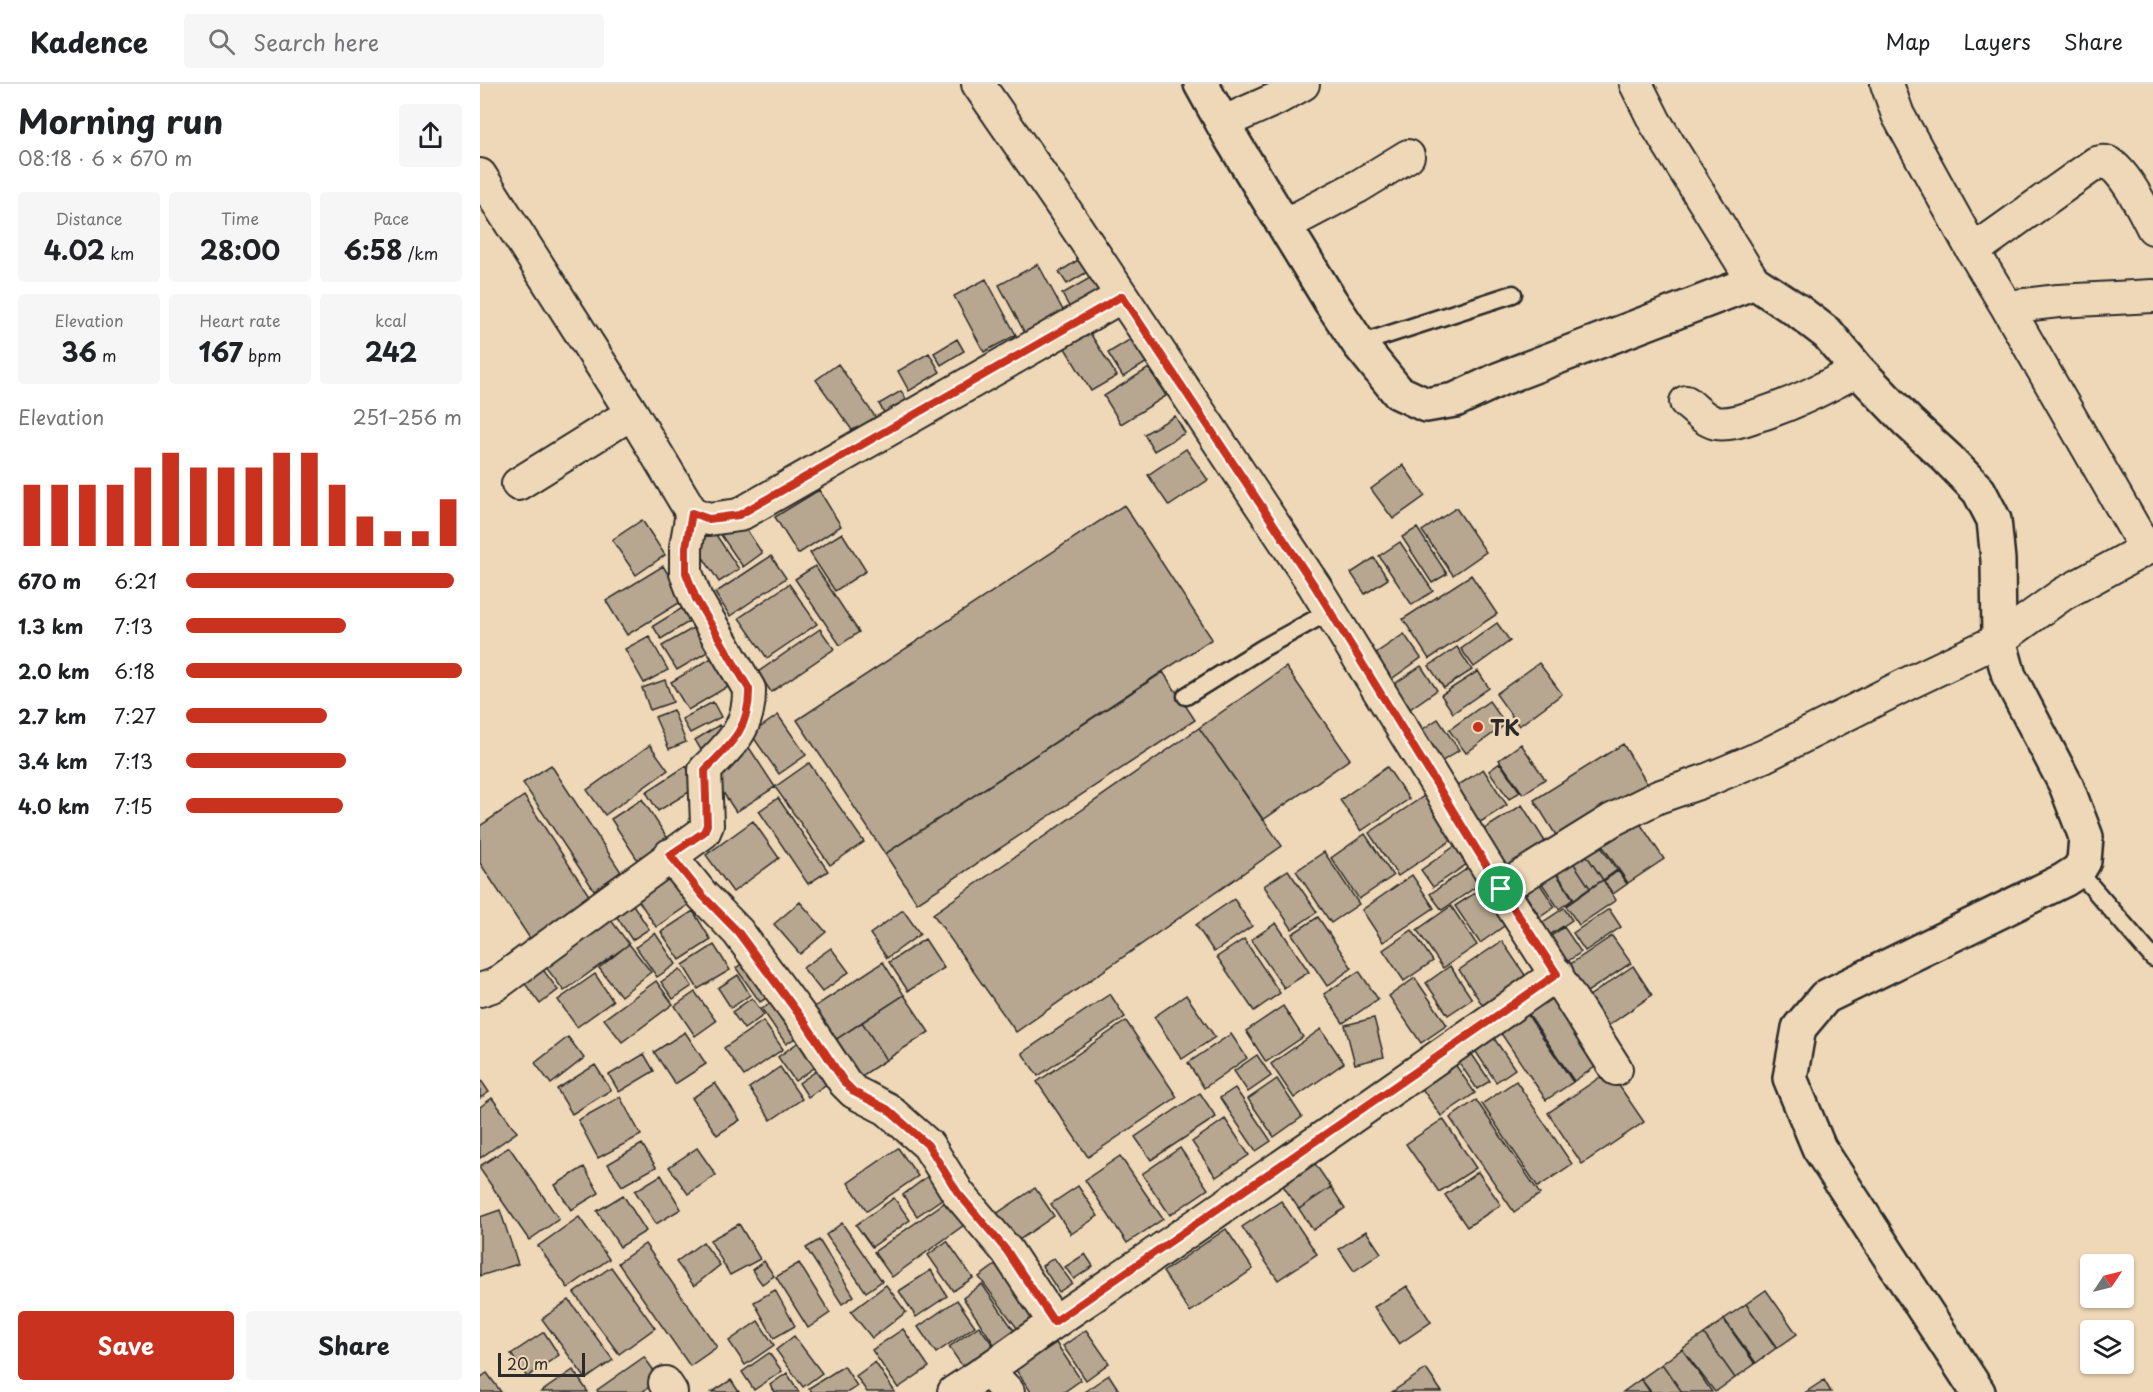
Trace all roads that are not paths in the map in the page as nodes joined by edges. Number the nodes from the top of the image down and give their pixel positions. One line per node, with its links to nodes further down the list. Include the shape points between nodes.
1 (978, 84): 14 (street)
2 (1201, 84): 6 (street)
3 (1303, 84): 6 (street)
4 (1636, 84): 12 (street, via 1654,122)
5 (1887, 84): 11 (street, via 1898,115)
6 (1222, 123): 9 (street)
7 (1408, 156): 9 (street)
8 (480, 175): 20 (street)
9 (1285, 225): 17 (street)
10 (2153, 228): 11 (street, via 2118,170 2102,162)
11 (1973, 251): 16 (street)
12 (1754, 282): 17 (street, via 1500,379 1455,400 1426,405 1398,392); 18 (street, via 1828,334)
13 (1513, 294): 17 (lane)
14 (1122, 296): 22 (street, via 747,511 709,519); 24 (street)
15 (2153, 296): 16 (street)
16 (2007, 307): 23 (street)
17 (1359, 344)
18 (1858, 370): 19 (street, via 1783,408 1733,423 1715,423); 25 (street, via 1978,491 1994,520)
19 (1686, 402)
20 (632, 413): 21 (street); 22 (street)
21 (518, 484)
22 (692, 513): 27 (street, via 686,573 696,599 749,689 749,706 737,738 705,770 704,832)
23 (2150, 547): 25 (street, via 2063,594)
24 (1330, 611): 26 (lane); 29 (street)
25 (2000, 640): 28 (street, via 2009,676 2066,785 2086,837 2084,861); 29 (street, via 1764,756 1658,797)
26 (1186, 696)
27 (670, 855): 32 (street, via 495,985); 34 (street, via 738,932 845,1083 887,1109 928,1145 958,1193 1007,1251)
28 (2078, 872): 30 (lane); 37 (street, via 1825,997 1800,1028 1790,1078 1818,1148)
29 (1501, 889): 31 (street)
30 (2153, 958)
31 (1557, 974): 33 (street); 34 (street)
32 (480, 990)
33 (1616, 1068)
34 (1054, 1322): 35 (street)
35 (998, 1382): 36 (street)
36 (954, 1392)
37 (1978, 1392)

